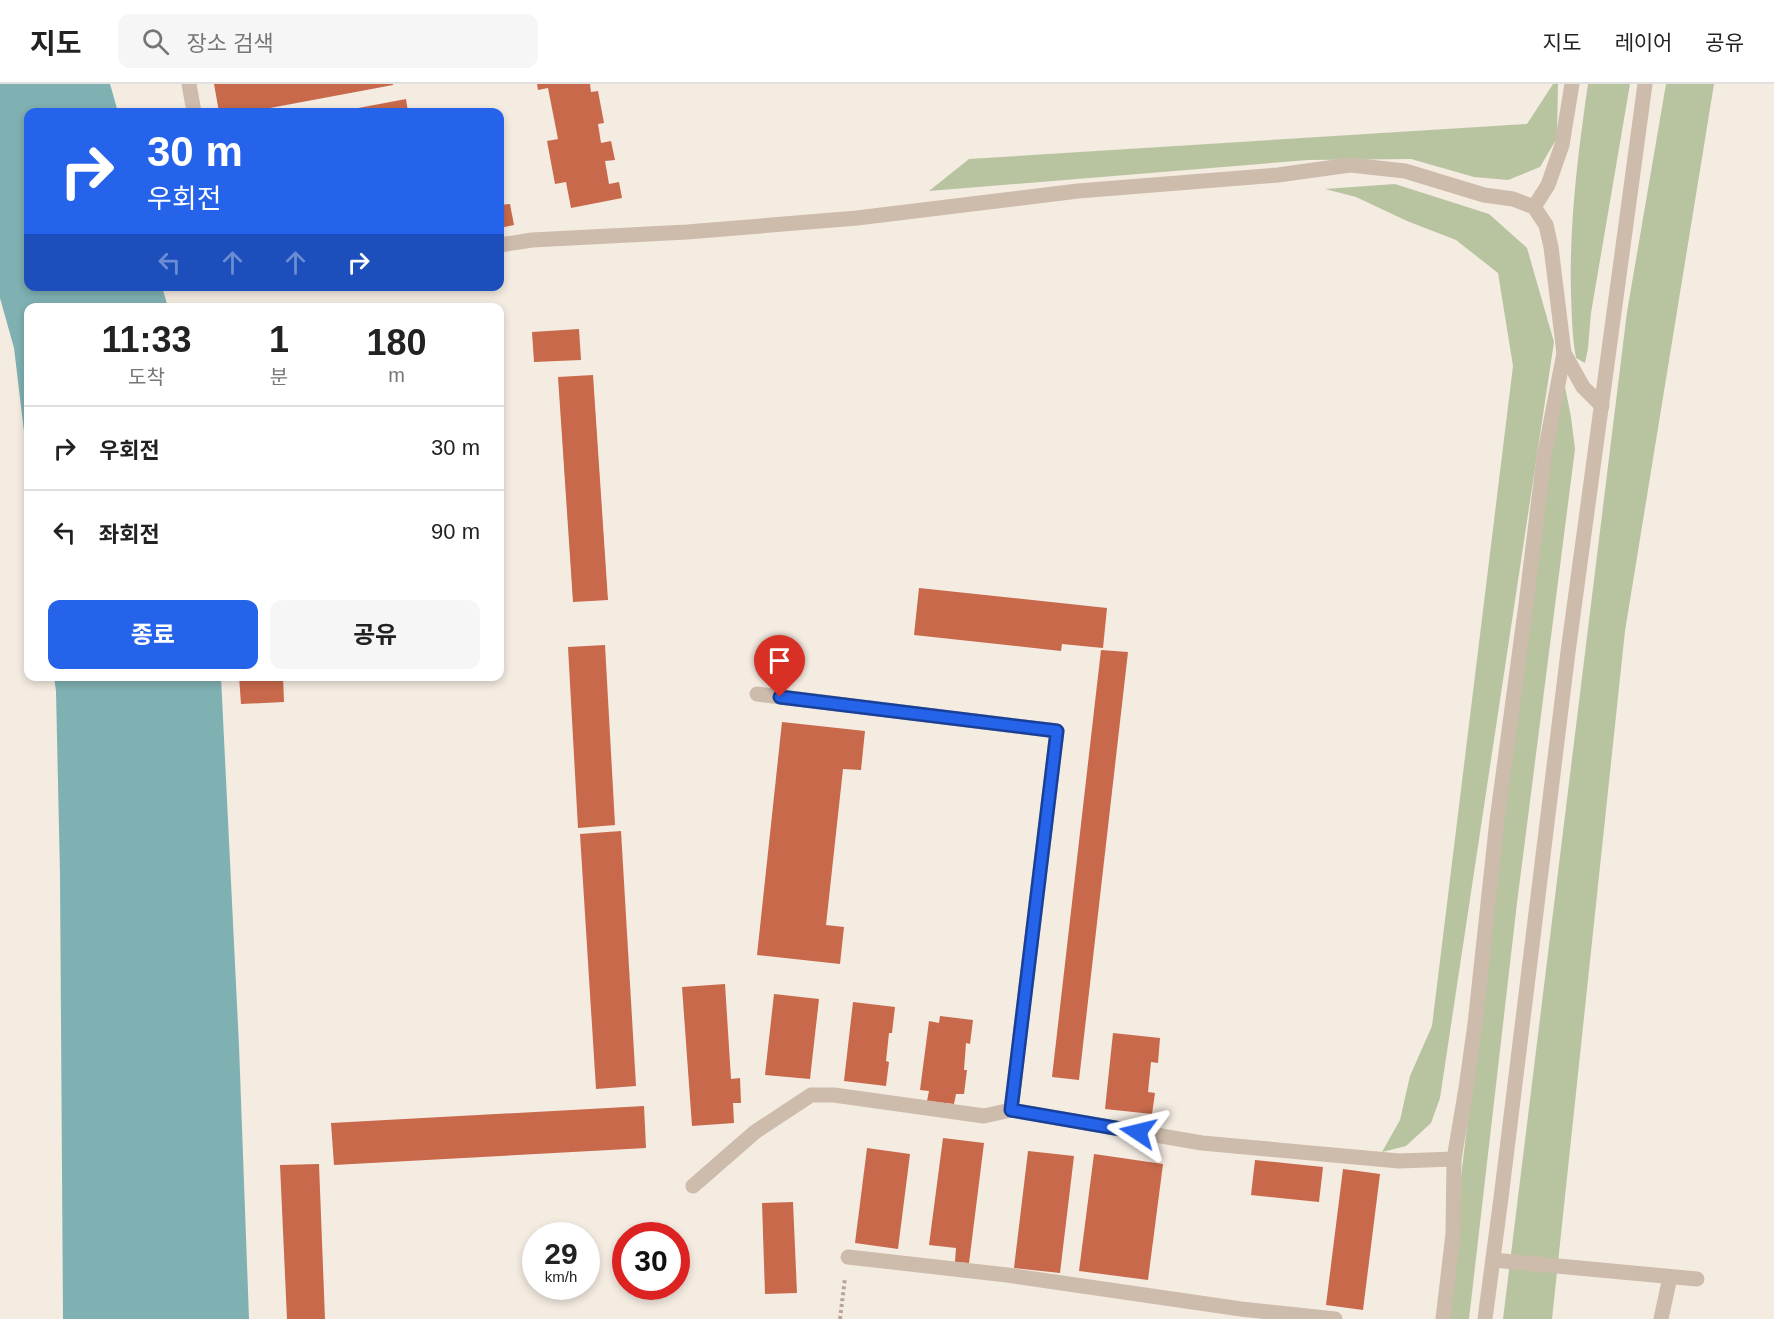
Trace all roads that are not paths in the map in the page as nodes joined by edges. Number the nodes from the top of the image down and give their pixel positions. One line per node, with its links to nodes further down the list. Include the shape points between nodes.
1 (189, 84): 4 (street)
2 (1572, 84): 5 (street, via 1562,145 1548,185)
3 (1646, 84): 8 (street)
4 (193, 108)
5 (1534, 207): 6 (street, via 1405,171 1350,165 1278,175 1078,191 857,218); 7 (street, via 1546,225 1551,247)
6 (504, 244)
7 (1564, 353): 8 (street, via 1583,387); 11 (street, via 1544,457 1475,1024)
8 (1602, 406): 14 (street)
9 (757, 694): 10 (street, via 1057,731)
10 (1011, 1110): 11 (street, via 1202,1143 1399,1161); 12 (street, via 984,1116 811,1095 755,1132)
11 (1454, 1159): 18 (street, via 1453,1234)
12 (693, 1186)
13 (848, 1257): 17 (street)
14 (1493, 1260): 15 (street); 19 (street)
15 (1670, 1277): 16 (street); 20 (street)
16 (1697, 1279)
17 (1335, 1319)
18 (1443, 1319)
19 (1485, 1319)
20 (1661, 1319)

